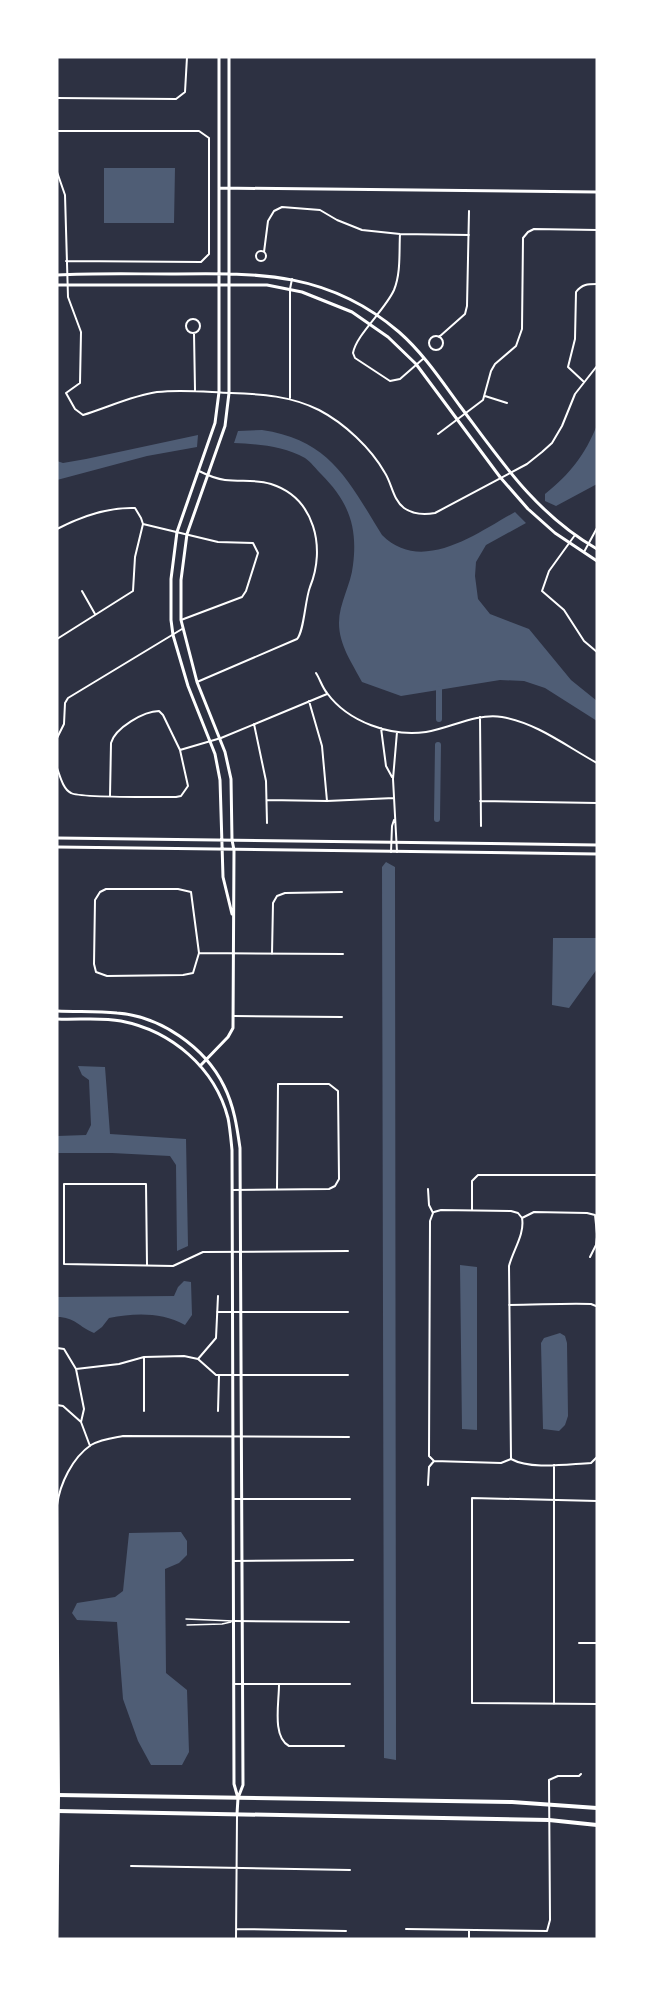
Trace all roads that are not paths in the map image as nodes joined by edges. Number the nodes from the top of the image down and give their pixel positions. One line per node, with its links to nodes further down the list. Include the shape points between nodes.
1 (187, 57): 4 (street, via 187,86 182,96)
2 (219, 57): 7 (street)
3 (229, 57): 8 (street)
4 (57, 98)
5 (57, 131): 15 (street, via 199,131 208,138 206,260)
6 (57, 172): 15 (street, via 65,195)
7 (219, 188): 8 (street); 16 (street)
8 (229, 188): 9 (street); 17 (street)
9 (597, 192)
10 (469, 211): 13 (street)
11 (597, 230): 38 (street, via 528,232 524,238 522,329 516,346 491,371)
12 (400, 234): 13 (street); 14 (street, via 362,230 320,210 282,207 268,220); 27 (street, via 394,290)
13 (469, 235): 30 (street, via 465,314)
14 (264, 252)
15 (66, 261): 19 (street)
16 (219, 273): 17 (street); 19 (street); 21 (street)
17 (230, 274): 20 (street); 22 (street)
18 (57, 275): 19 (street)
19 (66, 275): 25 (street)
20 (292, 279): 26 (street); 27 (street, via 338,293)
21 (219, 284): 22 (street); 25 (street); 36 (street)
22 (230, 284): 26 (street); 37 (street)
23 (597, 284): 34 (street, via 580,287 576,292 575,339 568,367)
24 (57, 285): 25 (street)
25 (66, 285): 35 (street, via 81,332 80,383 66,393 75,410 83,415 156,392)
26 (290, 289): 28 (street, via 335,304); 39 (street)
27 (378, 316): 28 (street); 31 (street)
28 (372, 324): 32 (street); 32 (street, via 356,343 355,358 390,381 400,379)
29 (194, 333): 29 (street, via 200,326 192,319 186,327); 35 (street)
30 (439, 337): 30 (street, via 430,340 433,349 438,350 443,344)
31 (424, 358): 32 (street); 41 (street)
32 (416, 364): 42 (street)
33 (597, 366): 34 (street)
34 (583, 381): 45 (street, via 552,443)
35 (195, 390): 36 (street)
36 (219, 392): 37 (street); 44 (street, via 215,423)
37 (229, 393): 39 (street); 46 (street, via 225,426)
38 (485, 396): 40 (street); 41 (street)
39 (290, 398): 47 (street, via 319,410 353,435 385,472 396,499 420,515 435,513)
40 (507, 403)
41 (466, 414): 42 (street); 45 (street)
42 (458, 420): 43 (street); 47 (street)
43 (438, 434)
44 (200, 471): 46 (street); 51 (street)
45 (509, 473): 47 (street); 53 (street, via 543,510)
46 (209, 475): 52 (street); 69 (street, via 271,484 289,493 302,504 314,527 319,553 301,635)
47 (500, 477): 56 (street, via 528,509)
48 (142, 524): 50 (street, via 135,508 121,508 104,510); 51 (street); 62 (street, via 133,591)
49 (597, 528): 54 (street)
50 (57, 529)
51 (177, 532): 52 (street); 65 (street, via 171,579)
52 (187, 534): 63 (street, via 181,580); 63 (street, via 218,542 253,543 258,553 242,597)
53 (575, 535): 56 (street); 57 (street)
54 (592, 536): 55 (street); 57 (street)
55 (597, 538)
56 (568, 543): 59 (street); 67 (street, via 549,571 542,591 564,610 584,641)
57 (588, 544): 58 (street); 59 (street)
58 (597, 549)
59 (583, 553): 60 (street)
60 (597, 561)
61 (82, 591): 62 (street)
62 (95, 614): 66 (street)
63 (182, 620): 64 (street)
64 (182, 629): 65 (street); 69 (street)
65 (173, 635): 76 (street, via 69,698); 78 (street, via 188,686)
66 (57, 639)
67 (597, 652)
68 (316, 673): 70 (street)
69 (198, 682): 77 (street)
70 (327, 694): 71 (street); 74 (street, via 344,710)
71 (309, 701): 73 (street); 86 (street, via 322,746)
72 (480, 717): 75 (street, via 425,732); 80 (street, via 520,722); 87 (street)
73 (254, 724): 77 (street); 85 (street)
74 (381, 728): 75 (street); 82 (street, via 386,766)
75 (397, 732): 82 (street)
76 (57, 738)
77 (220, 738): 78 (street); 94 (street, via 231,779)
78 (211, 741): 79 (street); 93 (street, via 220,780)
79 (180, 750): 83 (street, via 188,786 181,796); 83 (street, via 159,711 150,711 118,730 113,736)
80 (597, 762)
81 (57, 768): 83 (street, via 72,795)
82 (393, 779): 84 (street)
83 (110, 796)
84 (394, 798): 86 (street); 89 (street)
85 (267, 800): 86 (street); 90 (street)
86 (327, 801)
87 (480, 801): 88 (street); 91 (street)
88 (597, 803)
89 (394, 820): 95 (street); 96 (street)
90 (267, 823)
91 (481, 826)
92 (57, 838): 93 (street)
93 (221, 840): 94 (street); 99 (street)
94 (231, 840): 95 (street); 100 (street)
95 (391, 842): 96 (street); 101 (street)
96 (397, 842): 97 (street); 102 (street)
97 (597, 845)
98 (57, 847): 99 (street)
99 (222, 850): 100 (street); 105 (street, via 225,887)
100 (234, 850): 101 (street); 105 (street)
101 (391, 852): 102 (street)
102 (397, 852): 103 (street)
103 (597, 854)
104 (342, 892): 107 (street, via 277,896 273,903)
105 (234, 918): 109 (street)
106 (200, 953): 106 (street, via 191,891 106,889 95,900 96,972 107,976 183,975 193,973); 109 (street)
107 (272, 954): 108 (street); 109 (street)
108 (343, 954)
109 (234, 955): 111 (street)
110 (57, 1011): 114 (street, via 119,1012 147,1020 169,1030)
111 (234, 1016): 112 (street); 114 (street, via 228,1037)
112 (342, 1017)
113 (57, 1019): 115 (street, via 120,1021 144,1027 169,1039)
114 (207, 1060): 115 (street); 120 (street, via 224,1085 236,1118)
115 (200, 1066): 119 (street, via 216,1088 228,1119)
116 (597, 1175): 121 (street, via 482,1174 474,1178 471,1186)
117 (277, 1189): 117 (street, via 278,1084 335,1086 339,1179 329,1189); 120 (street)
118 (428, 1189): 122 (street)
119 (232, 1190): 120 (street); 126 (street)
120 (240, 1190): 127 (street)
121 (472, 1210): 122 (street); 124 (street, via 511,1211)
122 (433, 1213): 157 (street, via 429,1456)
123 (596, 1214): 124 (street, via 534,1212); 125 (street)
124 (522, 1218): 132 (street, via 523,1226 509,1266)
125 (597, 1235): 129 (street)
126 (232, 1251): 127 (street); 130 (street, via 203,1252 173,1266); 137 (street)
127 (241, 1251): 128 (street); 138 (street)
128 (348, 1251)
129 (590, 1257)
130 (147, 1265): 130 (street, via 146,1184 64,1184 64,1264)
131 (218, 1296): 135 (street)
132 (509, 1305): 133 (street, via 556,1302); 156 (street)
133 (596, 1306): 134 (street)
134 (597, 1311)
135 (217, 1312): 137 (street); 141 (street, via 216,1338)
136 (348, 1312): 138 (street)
137 (232, 1313): 138 (street); 143 (street)
138 (241, 1313): 145 (street)
139 (57, 1348): 142 (street, via 64,1349)
140 (144, 1357): 141 (street); 142 (street); 149 (street)
141 (198, 1359): 144 (street)
142 (76, 1369): 150 (street, via 84,1409)
143 (232, 1374): 144 (street); 145 (street); 151 (street)
144 (219, 1375): 148 (street)
145 (241, 1375): 146 (street); 152 (street)
146 (348, 1375)
147 (57, 1405): 150 (street)
148 (218, 1410)
149 (144, 1412)
150 (81, 1422): 154 (street)
151 (233, 1437): 152 (street); 154 (street, via 123,1436 106,1438); 161 (street)
152 (241, 1437): 153 (street); 162 (street)
153 (349, 1437)
154 (90, 1446): 160 (street)
155 (596, 1459): 158 (street, via 591,1463)
156 (512, 1460): 157 (street); 158 (street, via 520,1464)
157 (434, 1461): 159 (street, via 429,1467)
158 (554, 1465): 164 (street)
159 (428, 1485)
160 (58, 1488): 169 (street)
161 (233, 1498): 162 (street); 167 (street)
162 (241, 1498): 163 (street); 168 (street)
163 (350, 1499)
164 (553, 1500): 165 (street); 182 (street); 182 (street, via 472,1498 472,1703)
165 (597, 1501)
166 (352, 1560): 168 (street)
167 (234, 1561): 168 (street); 171 (street)
168 (241, 1561): 172 (street)
169 (57, 1570): 177 (street)
170 (186, 1619): 171 (lane)
171 (234, 1622): 172 (street); 174 (lane); 178 (street)
172 (242, 1622): 173 (street); 179 (street)
173 (349, 1622)
174 (187, 1625)
175 (579, 1643): 176 (street)
176 (597, 1643)
177 (57, 1648): 186 (street)
178 (234, 1684): 179 (street); 187 (street, via 234,1784)
179 (242, 1684): 181 (street); 187 (street, via 243,1785)
180 (350, 1684): 181 (street)
181 (279, 1685): 184 (street, via 279,1733 283,1743)
182 (554, 1704): 183 (street)
183 (597, 1704)
184 (344, 1746)
185 (580, 1774): 188 (street, via 549,1780)
186 (58, 1796): 187 (main road); 190 (street)
187 (238, 1798): 188 (main road); 191 (street)
188 (549, 1804): 189 (main road); 192 (street)
189 (597, 1808)
190 (57, 1812): 191 (main road); 201 (street)
191 (237, 1814): 192 (main road); 195 (street)
192 (549, 1820): 193 (main road); 199 (street, via 547,1931)
193 (597, 1825)
194 (131, 1866): 195 (street)
195 (236, 1868): 196 (street); 197 (street)
196 (350, 1870)
197 (236, 1929): 200 (street); 202 (street)
198 (405, 1929): 199 (street)
199 (469, 1930): 203 (street)
200 (346, 1931)
201 (57, 1939)
202 (236, 1939)
203 (469, 1939)

